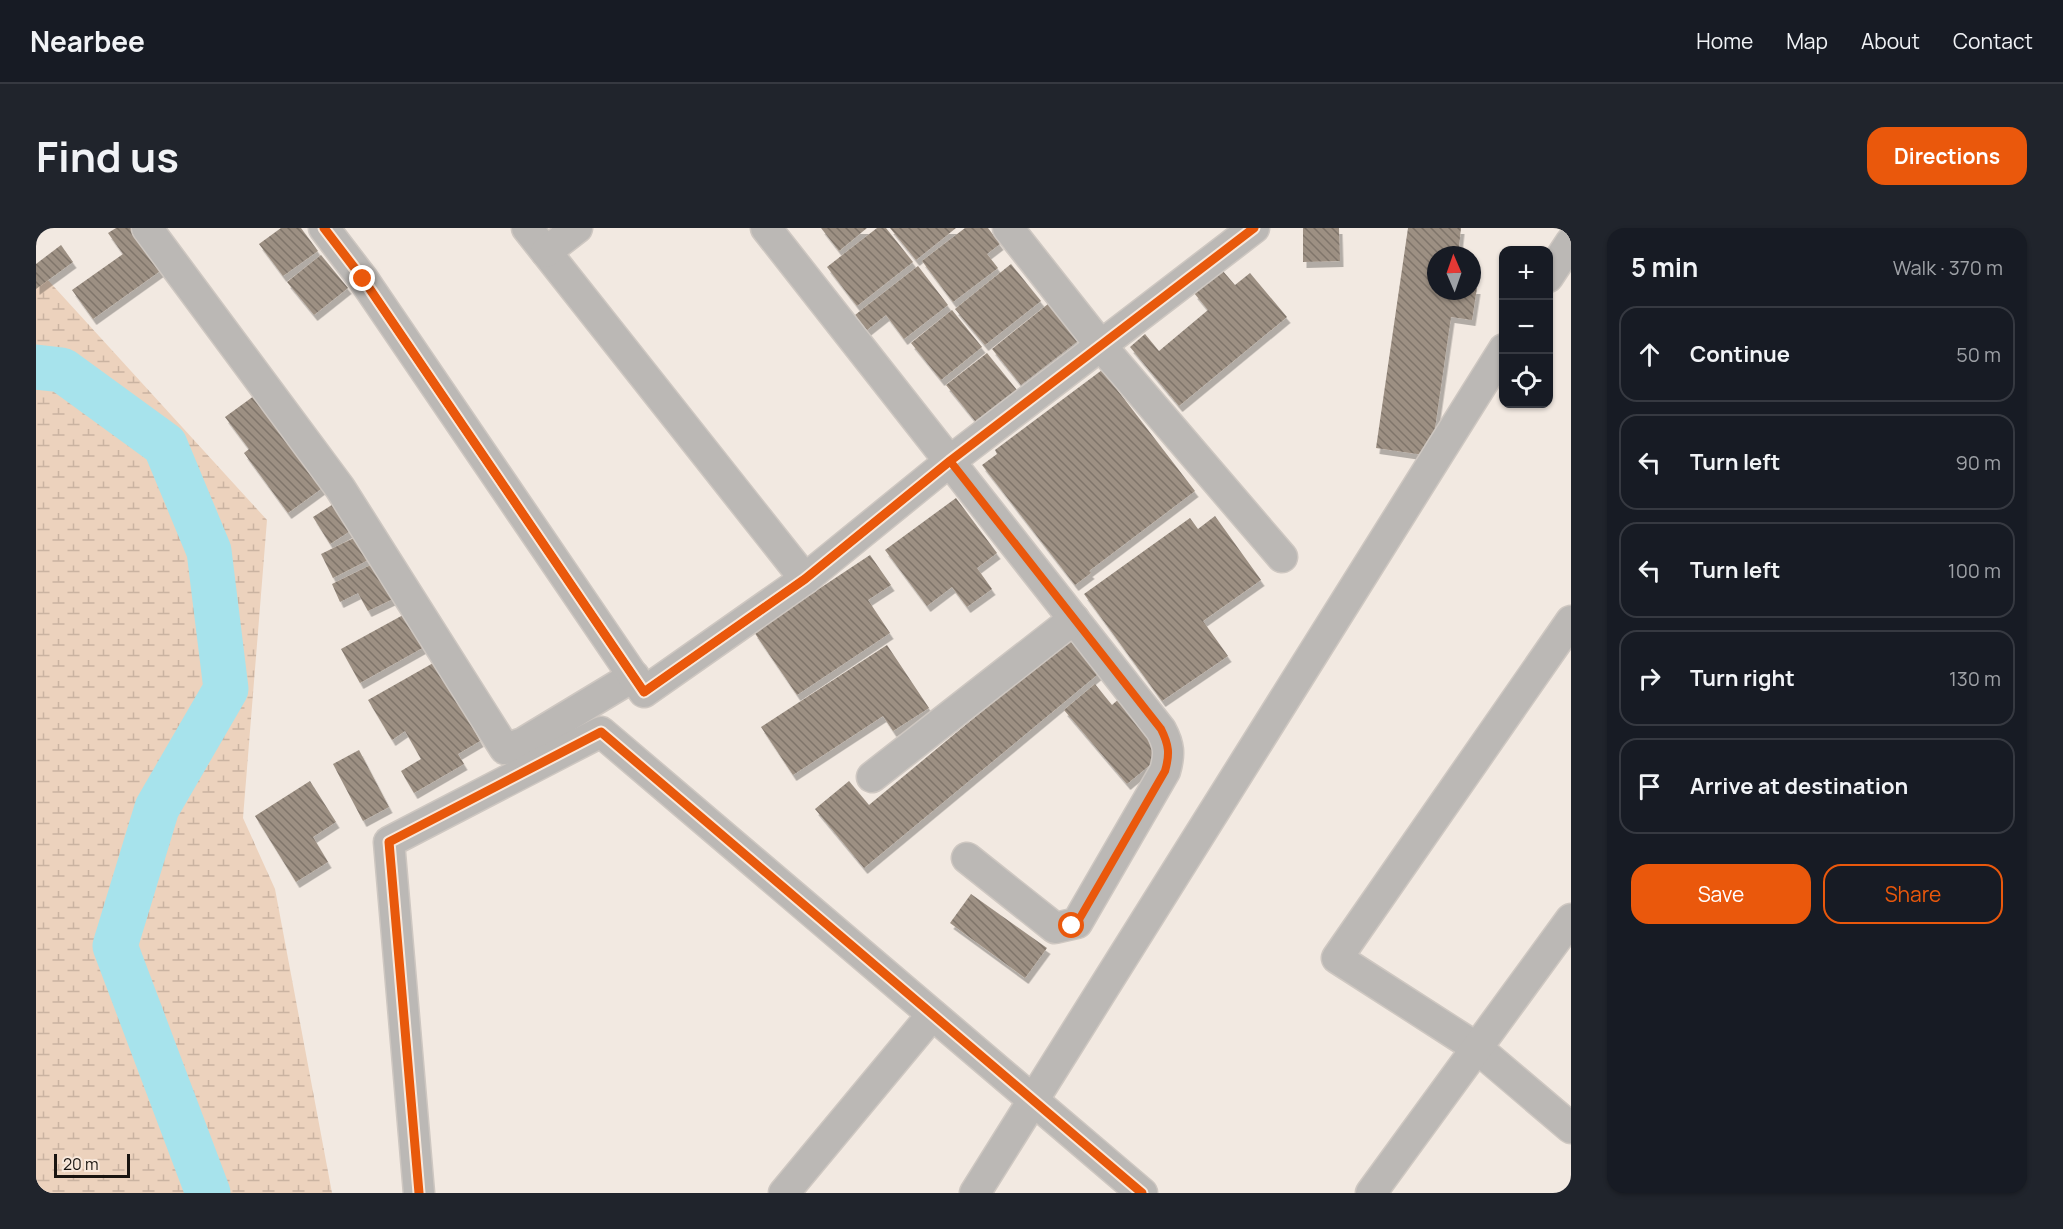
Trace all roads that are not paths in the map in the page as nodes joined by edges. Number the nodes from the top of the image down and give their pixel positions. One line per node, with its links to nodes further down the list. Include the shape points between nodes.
1 (147, 228): 18 (street, via 340,488 505,749 523,743)
2 (324, 228): 18 (street)
3 (527, 228): 9 (street)
4 (577, 228): 9 (street)
5 (766, 228): 13 (street)
6 (1008, 228): 11 (street)
7 (1254, 228): 11 (street)
8 (1571, 242): 10 (street)
9 (546, 252): 15 (street)
10 (1553, 269)
11 (1102, 347): 13 (street); 14 (street)
12 (1500, 354): 24 (street)
13 (950, 461): 15 (street); 16 (street)
14 (1282, 557)
15 (805, 579): 18 (street, via 644,692)
16 (1074, 619): 19 (street); 20 (street, via 1161,729 1168,745 1165,771 1072,926 1055,928)
17 (1571, 621): 23 (street, via 1337,958)
18 (634, 676)
19 (872, 777)
20 (967, 858)
21 (1571, 919): 23 (street)
22 (932, 1015): 24 (street); 26 (street, via 601,732 389,842); 27 (street)
23 (1477, 1048): 25 (street); 30 (street)
24 (1032, 1101): 28 (street); 29 (street)
25 (1571, 1128)
26 (419, 1193)
27 (784, 1193)
28 (975, 1193)
29 (1142, 1193)
30 (1371, 1193)

